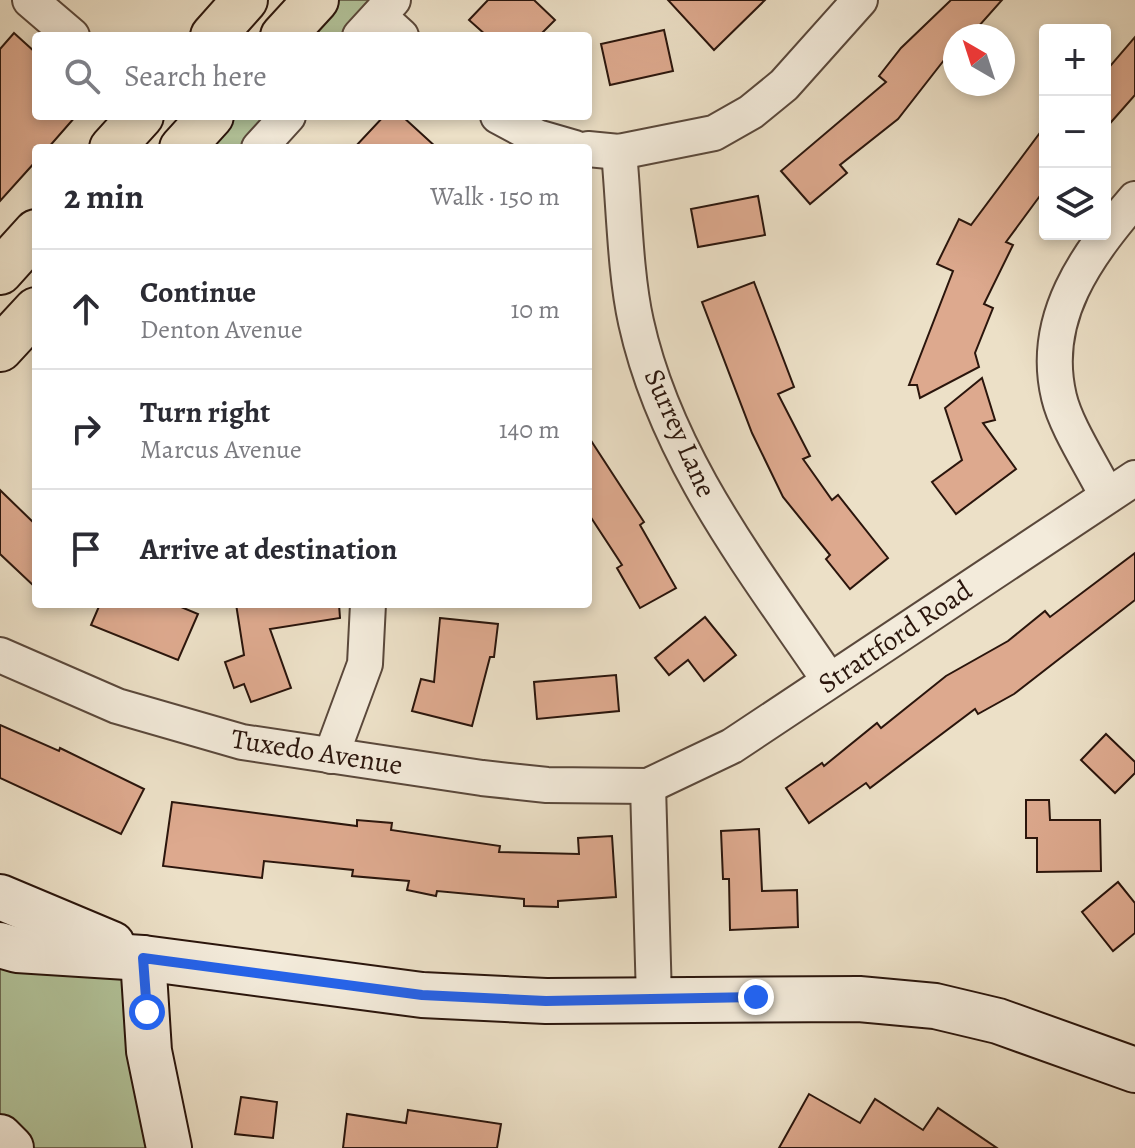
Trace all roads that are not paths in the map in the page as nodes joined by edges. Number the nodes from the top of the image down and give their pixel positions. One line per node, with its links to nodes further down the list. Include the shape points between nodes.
1 (30, 0): 5 (street)
2 (245, 0): 6 (main road)
3 (316, 0): 7 (main road)
4 (860, 0): 16 (street, via 784,85 751,112 714,133)
5 (67, 32)
6 (217, 32)
7 (287, 32)
8 (137, 120): 12 (main road)
9 (207, 120): 13 (main road)
10 (284, 120): 14 (street)
11 (505, 120): 15 (street)
12 (116, 144)
13 (186, 144)
14 (263, 144)
15 (561, 144)
16 (604, 151): 25 (street, Surrey Lane, via 635,321 661,403 716,512)
17 (1135, 199): 22 (street, via 1088,256 1062,308 1053,355 1059,399)
18 (32, 236): 19 (main road)
19 (0, 272)
20 (32, 314): 21 (main road)
21 (0, 349)
22 (1121, 487): 25 (street, Strattford Road)
23 (368, 608): 26 (street, via 365,664)
24 (5, 654): 26 (street, Tuxedo Avenue, via 117,706 177,726)
25 (829, 680): 27 (street, Strattford Road, via 732,746)
26 (331, 756): 27 (street, Tuxedo Avenue, via 547,785)
27 (648, 786): 31 (street)
28 (0, 897): 30 (main road)
29 (0, 945): 30 (main road)
30 (143, 958): 31 (main road, via 422,995); 35 (main road, via 149,1051)
31 (654, 999): 32 (main road, via 859,999 935,1006 998,1021)
32 (1135, 1070)
33 (0, 1137): 34 (main road)
34 (11, 1148)
35 (169, 1148)

